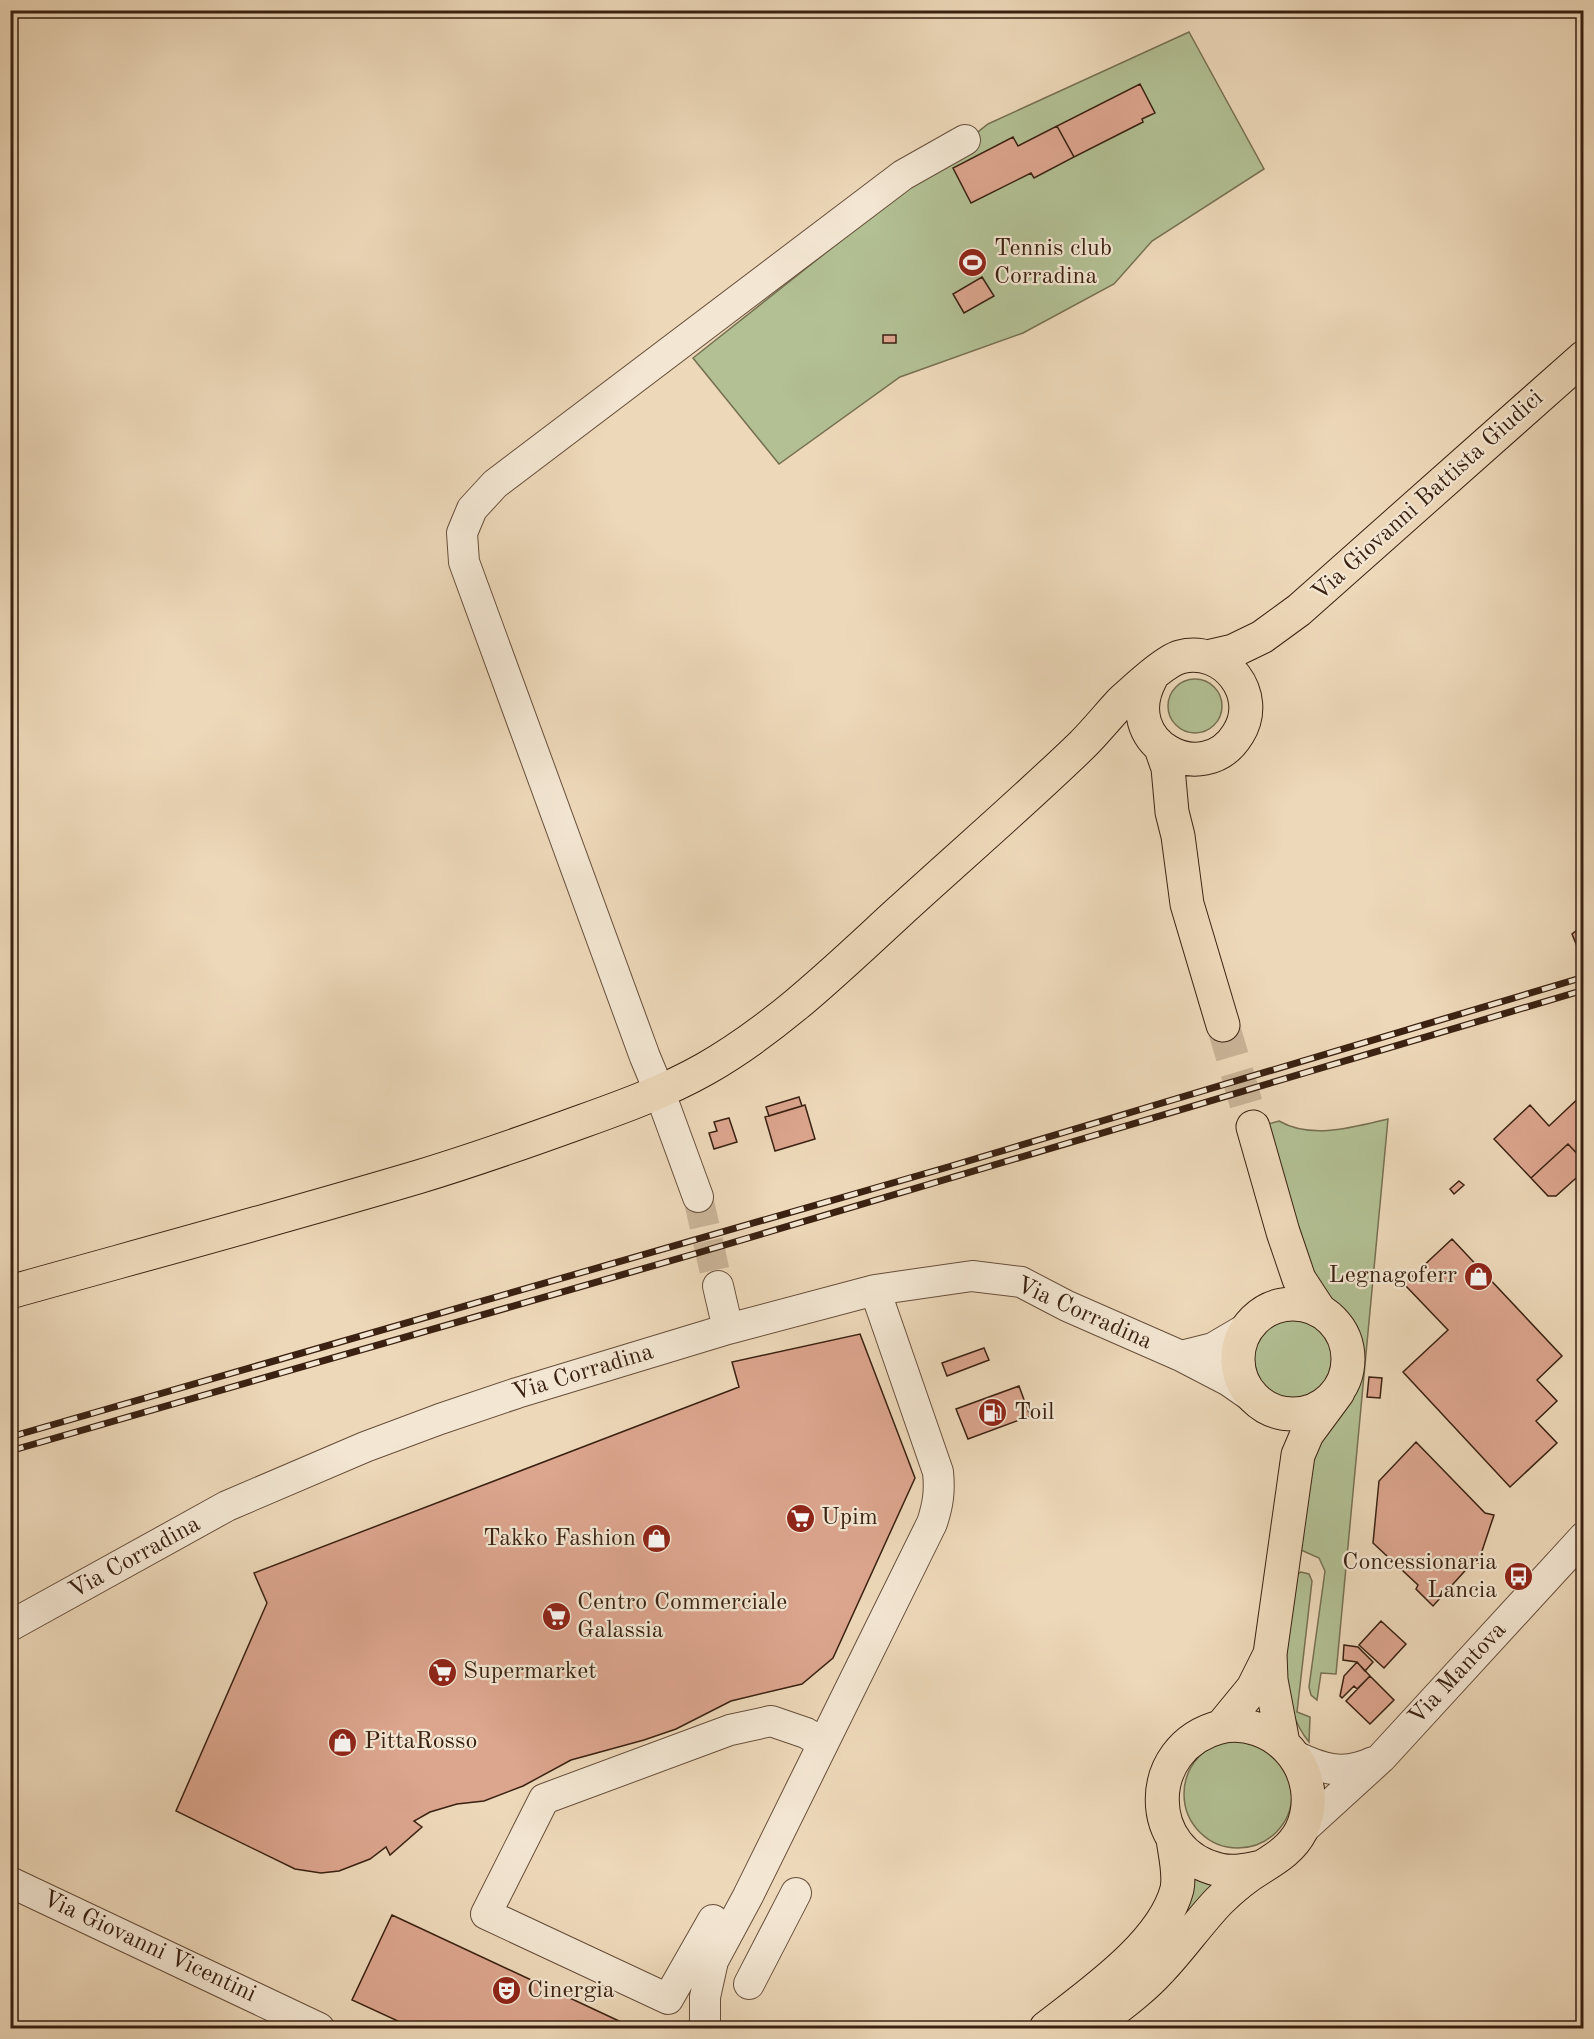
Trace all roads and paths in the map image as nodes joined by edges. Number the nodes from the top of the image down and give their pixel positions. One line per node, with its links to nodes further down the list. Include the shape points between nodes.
1 (965, 140): 12 (street, via 903,175 495,484 472,509 462,533 464,562)
2 (1584, 357): 3 (main road, Via Giovanni Battista Giudici)
3 (1299, 610): 4 (main road, Via Giovanni Battista Giudici, via 1253,642); 6 (main road, Via Giovanni Battista Giudici, via 1255,672)
4 (1207, 657): 5 (main road, Via Giovanni Battista Giudici, via 1182,656); 6 (main road, via 1229,668)
5 (1151, 678): 7 (main road, Via Giovanni Battista Giudici, via 1142,709 1146,729); 8 (main road, Via Giovanni Battista Giudici, via 1123,701)
6 (1246, 701): 9 (main road, Via Giovanni Battista Giudici, via 1238,735)
7 (1157, 744): 8 (main road, via 1117,737); 9 (main road, via 1185,759); 10 (main road, Via Giovanni Battista Giudici, via 1168,768)
8 (1080, 747): 12 (main road, Via Giovanni Battista Giudici, via 816,988 746,1044)
9 (1211, 756): 10 (main road, Via Giovanni Battista Giudici, via 1189,795)
10 (1178, 836): 11 (main road, Via Giovanni Battista Giudici, via 1187,904)
11 (1223, 1025)
12 (660, 1093): 14 (street); 18 (main road, Via Giovanni Battista Giudici, via 497,1153)
13 (1253, 1127): 15 (main road)
14 (698, 1197)
15 (1283, 1232): 19 (main road, via 1299,1279); 20 (main road, via 1283,1276 1274,1299)
16 (718, 1286): 21 (street)
17 (875, 1290): 21 (street, Via Corradina); 22 (street, Via Corradina, via 972,1276 1021,1282); 30 (street, via 938,1472 940,1491 932,1523)
18 (10, 1292)
19 (1320, 1311): 20 (main road, via 1306,1305 1277,1306); 23 (main road, via 1335,1322 1349,1357)
20 (1255, 1320): 22 (street, Via Corradina, via 1213,1348); 24 (main road, via 1239,1344 1238,1363 1242,1381)
21 (728, 1329): 27 (street, Via Corradina, via 517,1393 365,1447 227,1506)
22 (1181, 1356): 24 (street, Via Corradina)
23 (1338, 1392): 24 (main road, via 1320,1407 1298,1414 1282,1413); 25 (main road, via 1307,1434 1298,1455)
24 (1260, 1402): 25 (main road, via 1288,1452)
25 (1293, 1486): 28 (main road)
26 (1584, 1537): 32 (street, Via Mantova)
27 (10, 1626)
28 (1270, 1654): 29 (main road, via 1253,1688); 31 (main road, via 1271,1680)
29 (1221, 1727): 31 (main road, Via Mantova, via 1254,1728); 34 (main road, Via Mantova, via 1202,1733 1185,1745 1168,1770 1161,1800)
30 (824, 1743): 37 (street); 40 (street, via 771,1720 730,1730 544,1799 486,1914)
31 (1289, 1750): 32 (street, Via Mantova, via 1324,1769 1359,1768); 33 (main road, Via Mantova, via 1307,1785 1307,1809)
32 (1381, 1758): 33 (street, Via Mantova)
33 (1300, 1831): 35 (main road, Via Mantova, via 1284,1853)
34 (1173, 1839): 35 (main road, Via Mantova, via 1186,1854 1221,1871); 43 (main road, Via Mantova, via 1177,1889 1149,1940)
35 (1261, 1867): 44 (main road, Via Mantova, via 1220,1900 1158,1972)
36 (10, 1882): 42 (street, Via Giovanni Vicentini)
37 (752, 1887): 40 (street, via 741,1872); 41 (street, via 713,1961)
38 (796, 1893): 39 (street)
39 (749, 1984)
40 (668, 1999): 41 (street)
41 (700, 2027)
42 (319, 2028)
43 (1046, 2028)
44 (1091, 2028)

